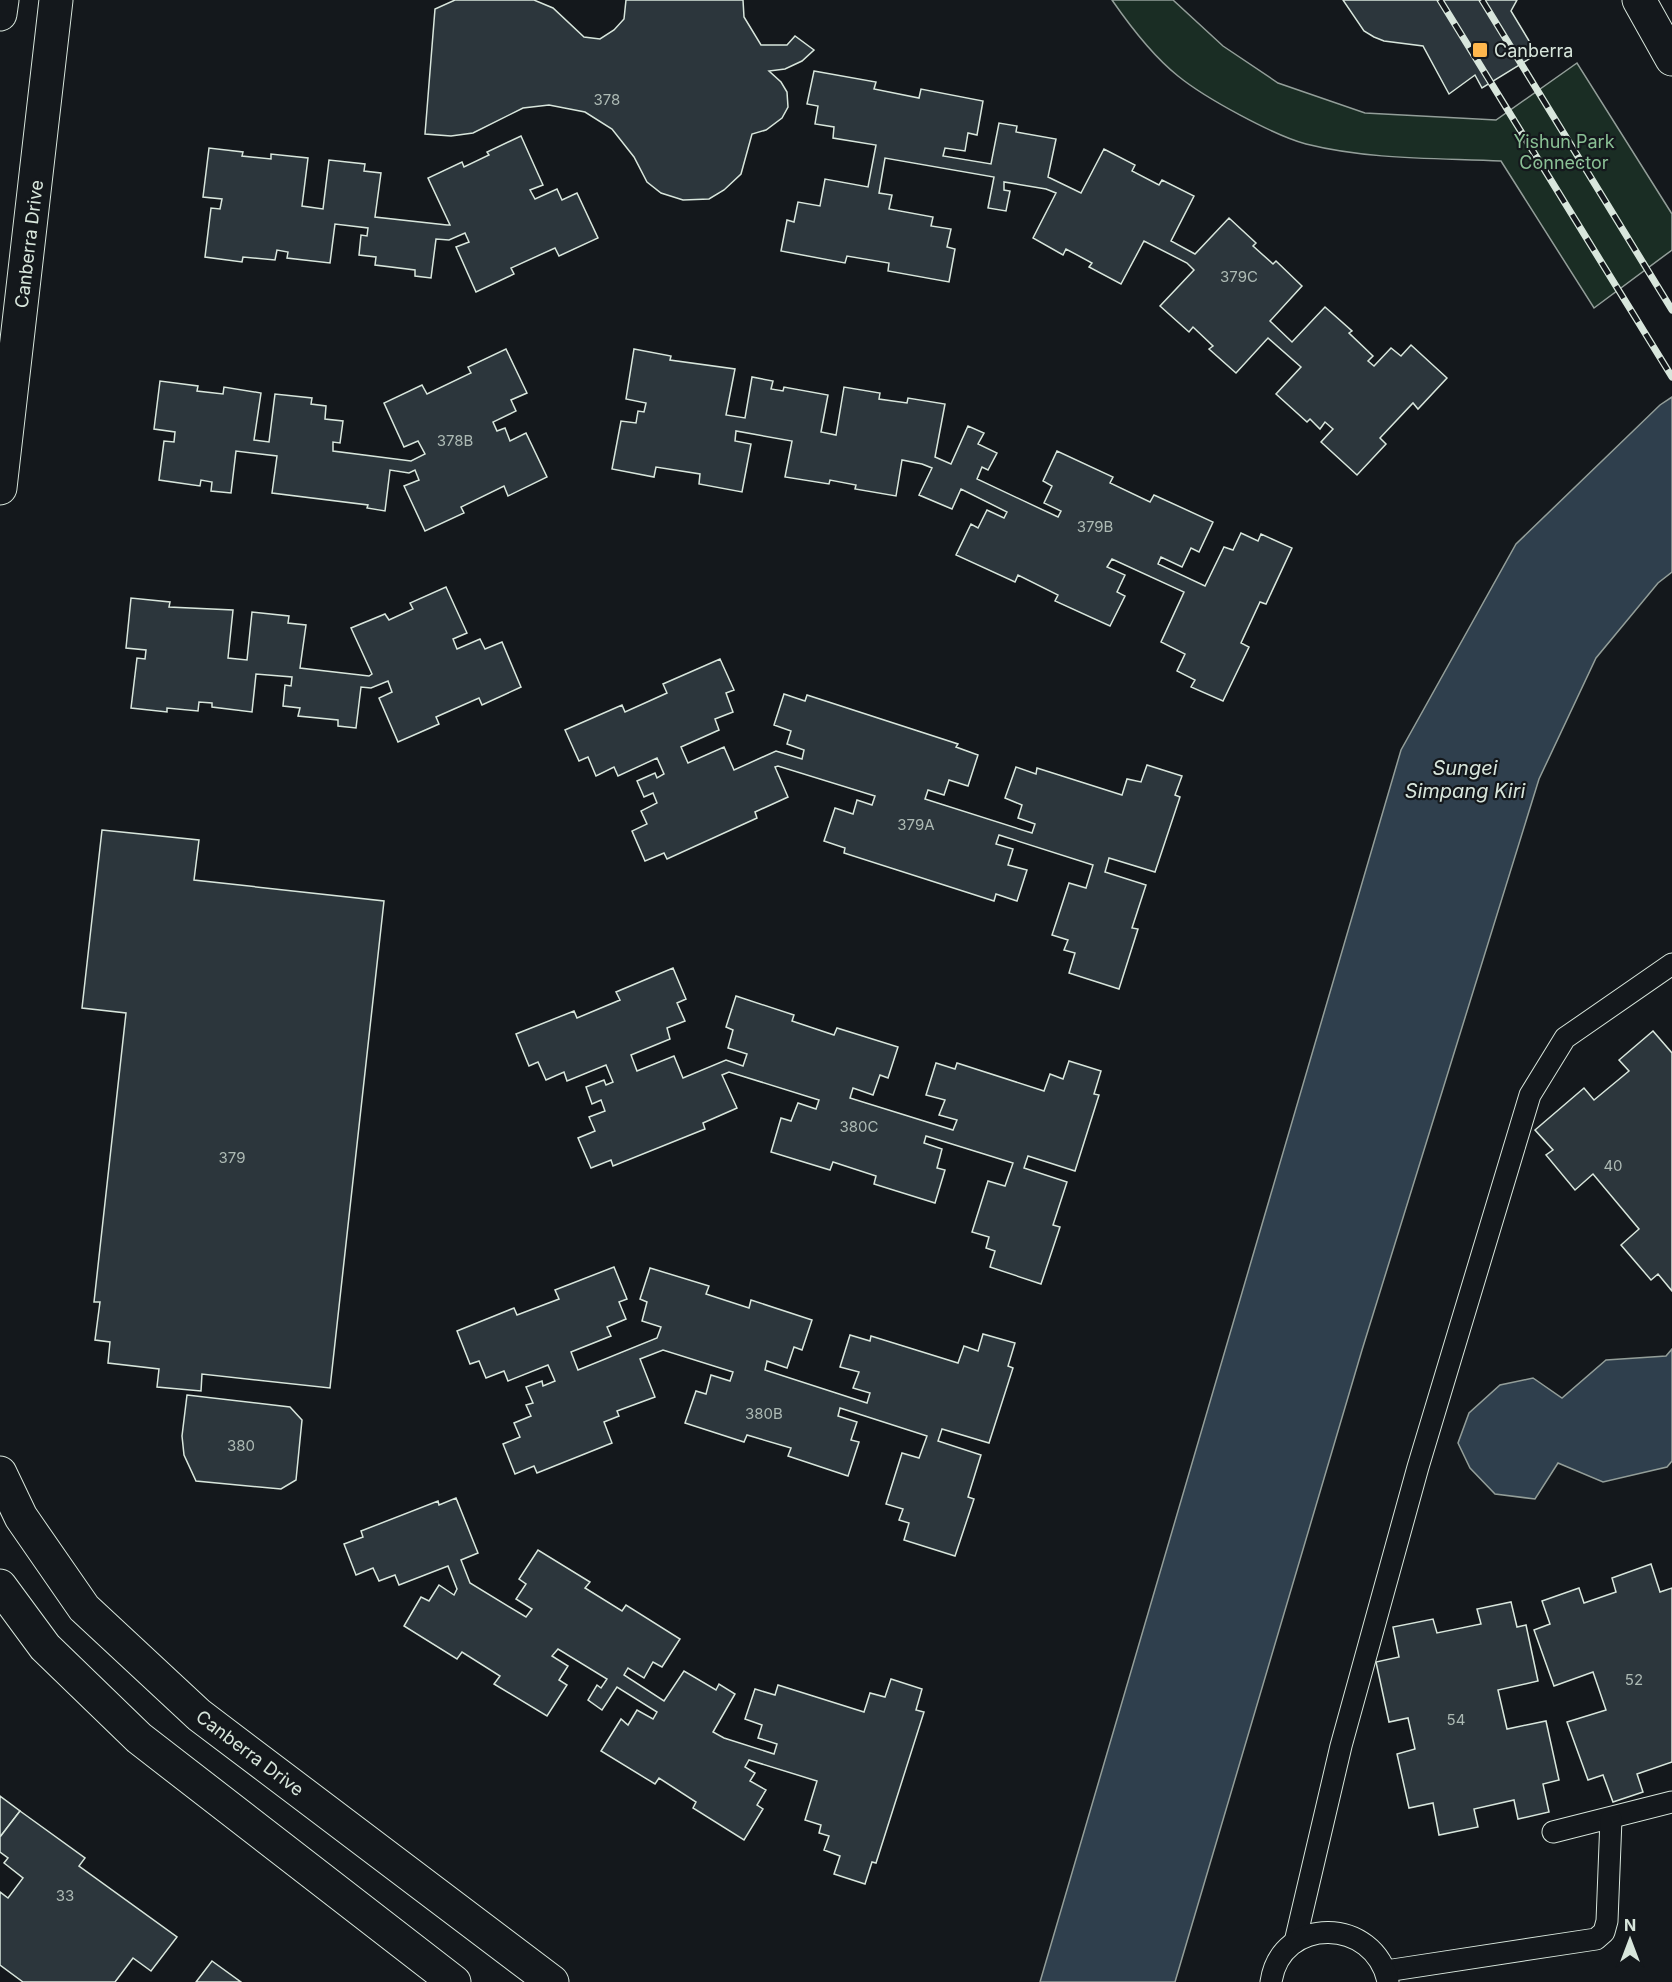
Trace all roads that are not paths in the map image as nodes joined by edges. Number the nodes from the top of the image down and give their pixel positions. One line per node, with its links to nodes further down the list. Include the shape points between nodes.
1 (2, 0): 4 (street)
2 (56, 0): 6 (street, Canberra Drive)
3 (1639, 0): 5 (street)
4 (0, 14)
5 (1672, 59)
6 (0, 488)
7 (1672, 964): 13 (lane, via 1565,1038 1530,1095 1418,1467 1341,1746)
8 (0, 1473): 16 (street, Canberra Drive, via 21,1517 84,1608 199,1715)
9 (0, 1586): 15 (street, via 45,1647 139,1738)
10 (1672, 1802): 11 (lane)
11 (1611, 1819): 12 (lane); 14 (lane, via 1607,1921 1604,1932 1596,1939)
12 (1553, 1832)
13 (1295, 1942): 14 (lane, via 1314,1933 1349,1935 1377,1955); 17 (lane, via 1282,1955)
14 (1387, 1976)
15 (454, 1982)
16 (552, 1982)
17 (1271, 1982)

